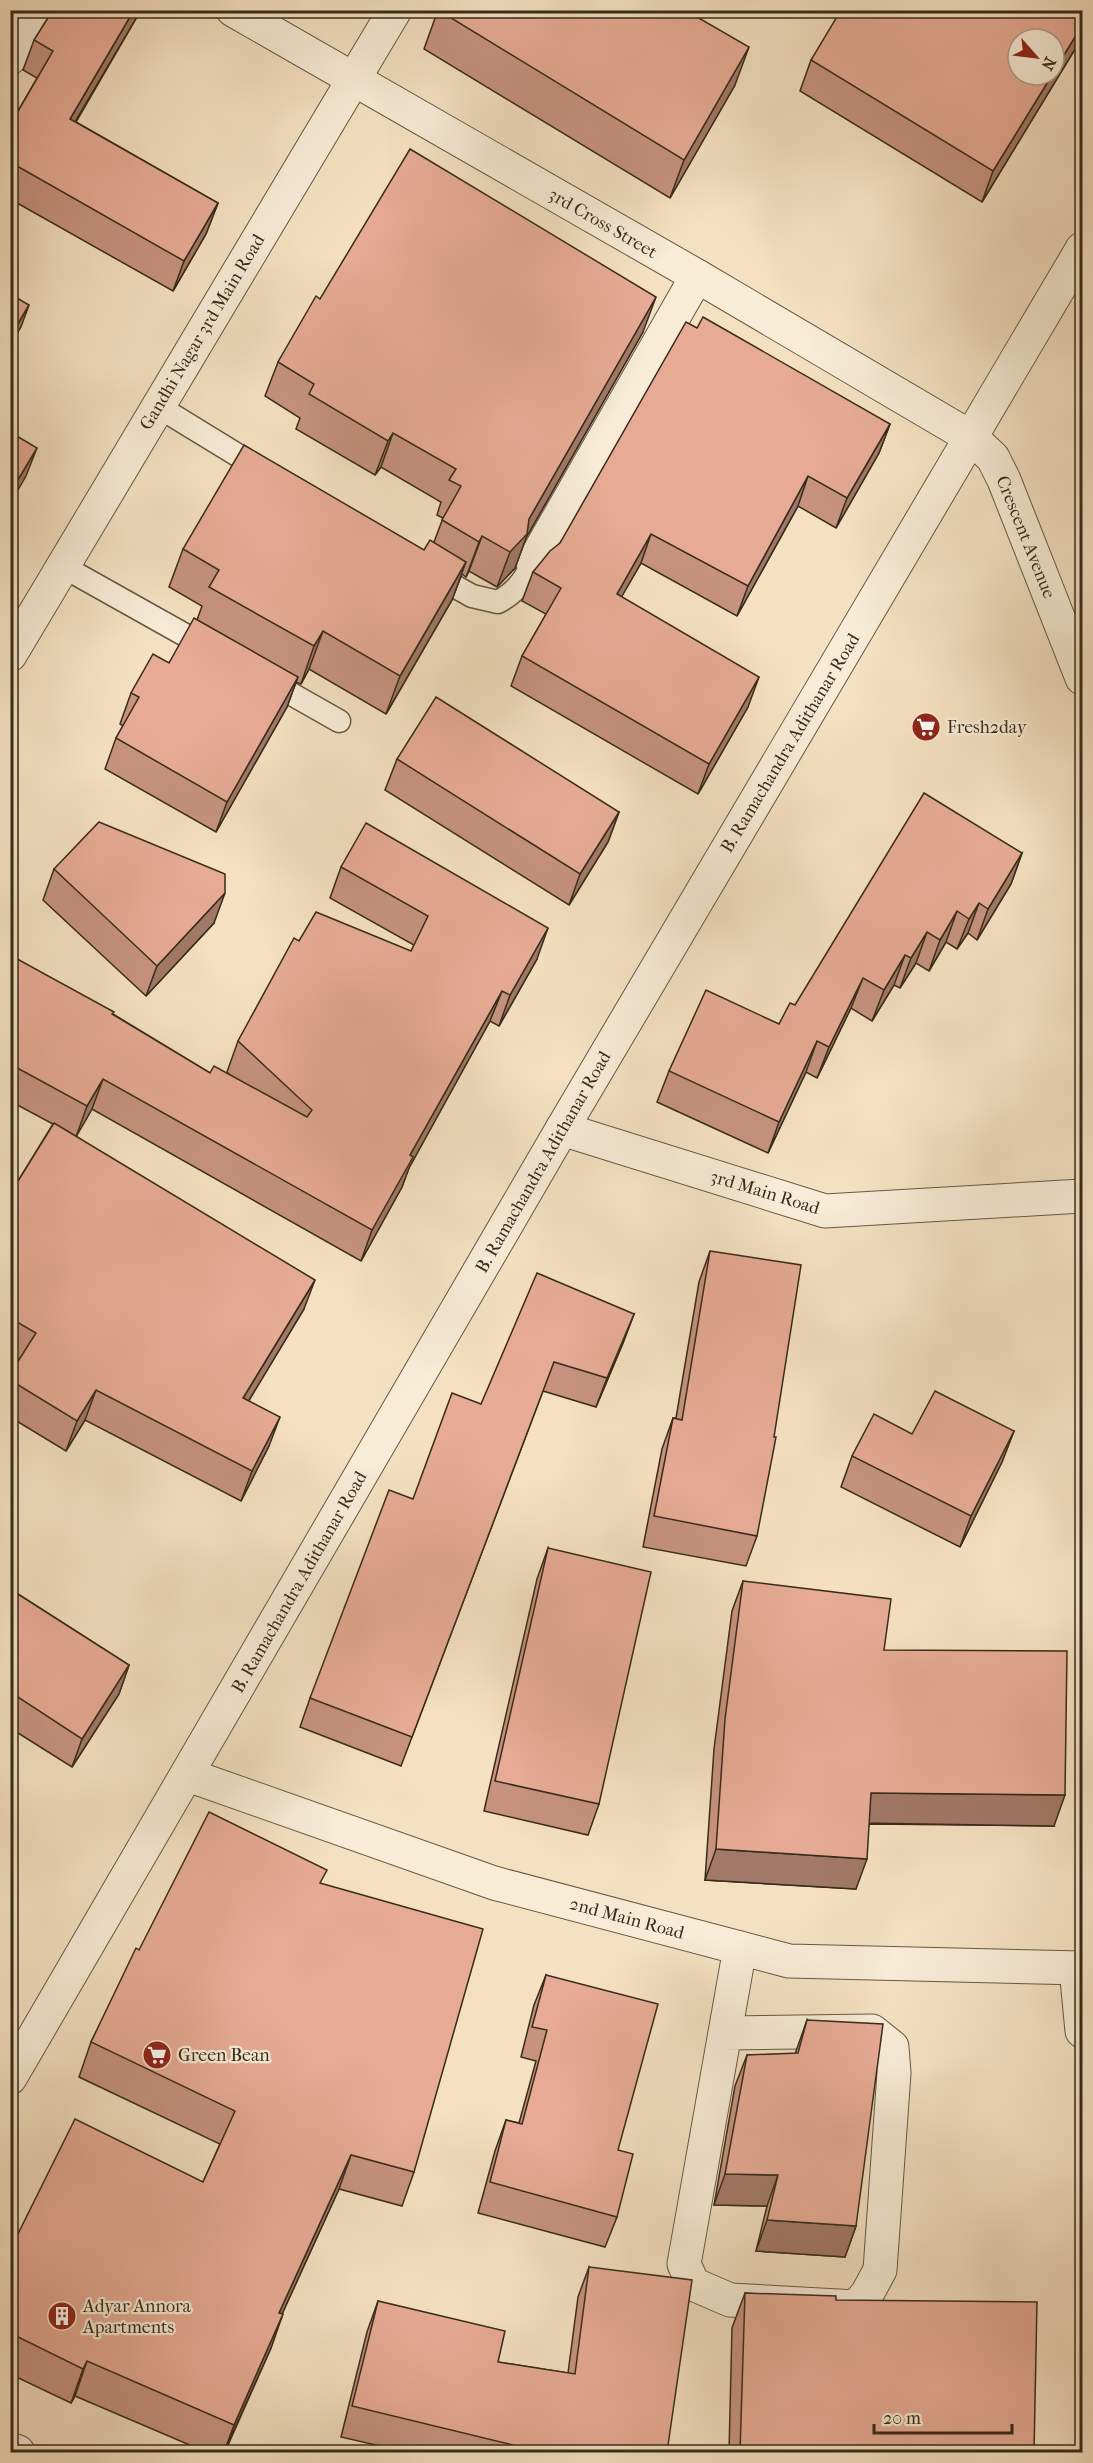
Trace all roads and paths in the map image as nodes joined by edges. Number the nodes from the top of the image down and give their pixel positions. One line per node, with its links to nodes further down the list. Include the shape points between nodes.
1 (39, 10): 4 (street)
2 (233, 10): 5 (street, 3rd Cross Street)
3 (395, 10): 5 (street, Gandhi Nagar 3rd Main Road)
4 (10, 58)
5 (353, 79): 7 (street, 3rd Cross Street); 8 (street, Gandhi Nagar 3rd Main Road)
6 (1083, 249): 9 (street, B. Ramachandra Adithanar Road)
7 (697, 276): 9 (street, 3rd Cross Street); 12 (street)
8 (159, 407): 10 (lane); 13 (street, Gandhi Nagar 3rd Main Road)
9 (972, 438): 17 (street, Crescent Avenue, via 993,458 1004,480); 19 (street, B. Ramachandra Adithanar Road)
10 (276, 479)
11 (413, 562): 12 (lane, via 472,596 498,603 519,587)
12 (533, 563)
13 (62, 566): 14 (street, Gandhi Nagar 3rd Main Road); 15 (lane)
14 (10, 655)
15 (226, 658)
16 (247, 669): 18 (lane)
17 (1083, 678)
18 (339, 721)
19 (562, 1129): 20 (street, 3rd Main Road, via 825,1211); 21 (street, B. Ramachandra Adithanar Road)
20 (1083, 1196)
21 (188, 1775): 22 (street, 2nd Main Road, via 494,1883); 26 (street, B. Ramachandra Adithanar Road)
22 (740, 1948): 23 (street, 2nd Main Road, via 789,1961); 25 (street)
23 (1079, 1968): 24 (street)
24 (1083, 2031)
25 (725, 2033): 25 (street, via 684,2264 693,2284 730,2300 855,2307 880,2270 894,2073 892,2047 873,2031)
26 (10, 2078)
27 (10, 2449): 28 (street)
28 (18, 2452)

